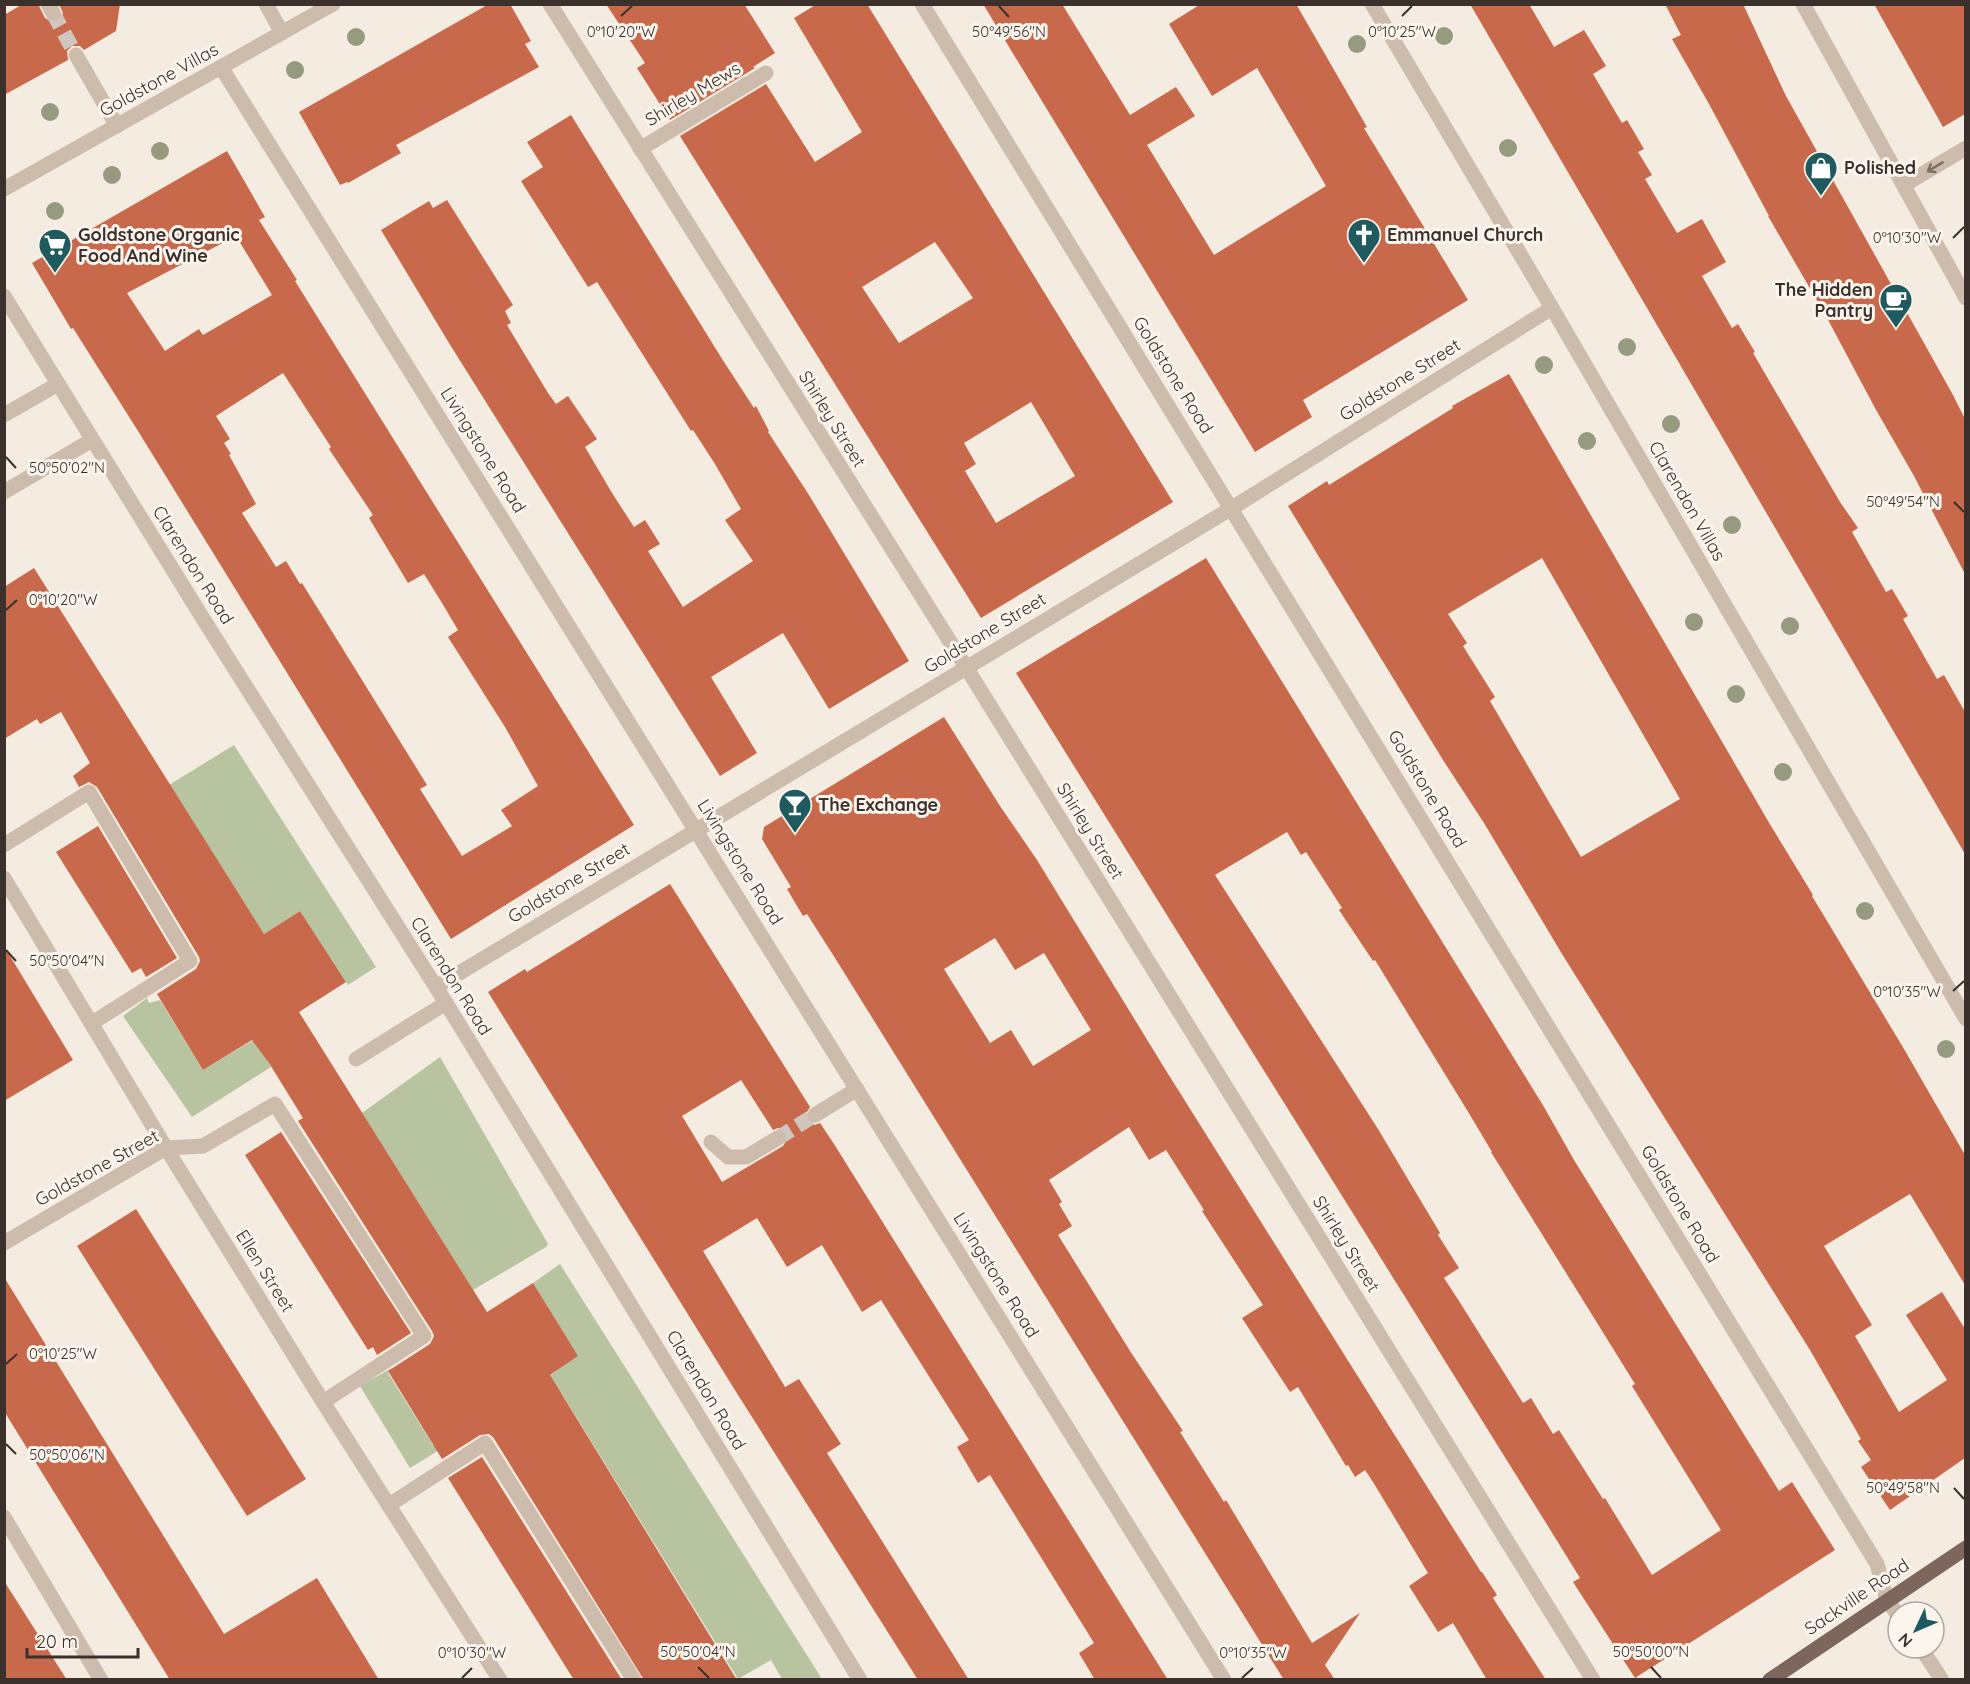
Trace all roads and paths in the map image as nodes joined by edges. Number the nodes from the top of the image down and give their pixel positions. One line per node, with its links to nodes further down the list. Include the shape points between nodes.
1 (266, 4): 7 (street)
2 (333, 4): 7 (street, Goldstone Villas)
3 (550, 4): 13 (street, Shirley Street)
4 (922, 4): 23 (street, Goldstone Road)
5 (1372, 4): 18 (street, Clarendon Villas)
6 (1803, 4): 14 (street)
7 (282, 33): 9 (street, Goldstone Villas)
8 (76, 55): 11 (street)
9 (221, 67): 11 (street, Goldstone Villas); 25 (street, Livingstone Road)
10 (766, 73): 13 (street, Shirley Mews)
11 (117, 126): 15 (street, Goldstone Villas)
12 (1965, 148): 14 (street, one-way to 14)
13 (639, 149): 24 (street, Shirley Street)
14 (1904, 185): 17 (street)
15 (4, 189)
16 (4, 296): 19 (street, Clarendon Road)
17 (1965, 298)
18 (1552, 308): 23 (street, Goldstone Street); 30 (street, Clarendon Villas)
19 (58, 384): 20 (street); 21 (street, Clarendon Road)
20 (4, 415)
21 (92, 440): 22 (street); 28 (street, Clarendon Road)
22 (4, 492)
23 (1232, 508): 24 (street, Goldstone Street); 43 (street, Goldstone Road, via 1877,1564)
24 (966, 667): 25 (street, Goldstone Street); 51 (street, Shirley Street)
25 (697, 829): 28 (street, Goldstone Street); 33 (street, Livingstone Road)
26 (4, 845): 31 (street, via 89,792 190,961)
27 (4, 878): 31 (street, Ellen Street)
28 (436, 987): 29 (street, Clarendon Road)
29 (446, 1003): 32 (street); 49 (street, Clarendon Road)
30 (1965, 1019)
31 (92, 1023): 37 (street, Ellen Street)
32 (356, 1059)
33 (857, 1089): 34 (street); 50 (street, Livingstone Road)
34 (815, 1115)
35 (778, 1138): 36 (street, via 746,1157 728,1157)
36 (711, 1142)
37 (166, 1148): 38 (street, Goldstone Street); 39 (street, Ellen Street); 39 (street, Goldstone Street, via 203,1146 275,1104 424,1336)
38 (4, 1243)
39 (323, 1402): 40 (street, Ellen Street)
40 (389, 1505): 47 (street, Ellen Street); 48 (street, via 485,1443)
41 (4, 1517): 46 (street)
42 (1965, 1548): 43 (main road, Sackville Road)
43 (1887, 1600)
44 (1886, 1601): 52 (main road, Sackville Road)
45 (1928, 1660): 53 (street)
46 (101, 1680)
47 (500, 1680)
48 (634, 1680)
49 (860, 1680)
50 (1224, 1680)
51 (1593, 1680)
52 (1770, 1680)
53 (1942, 1680)

